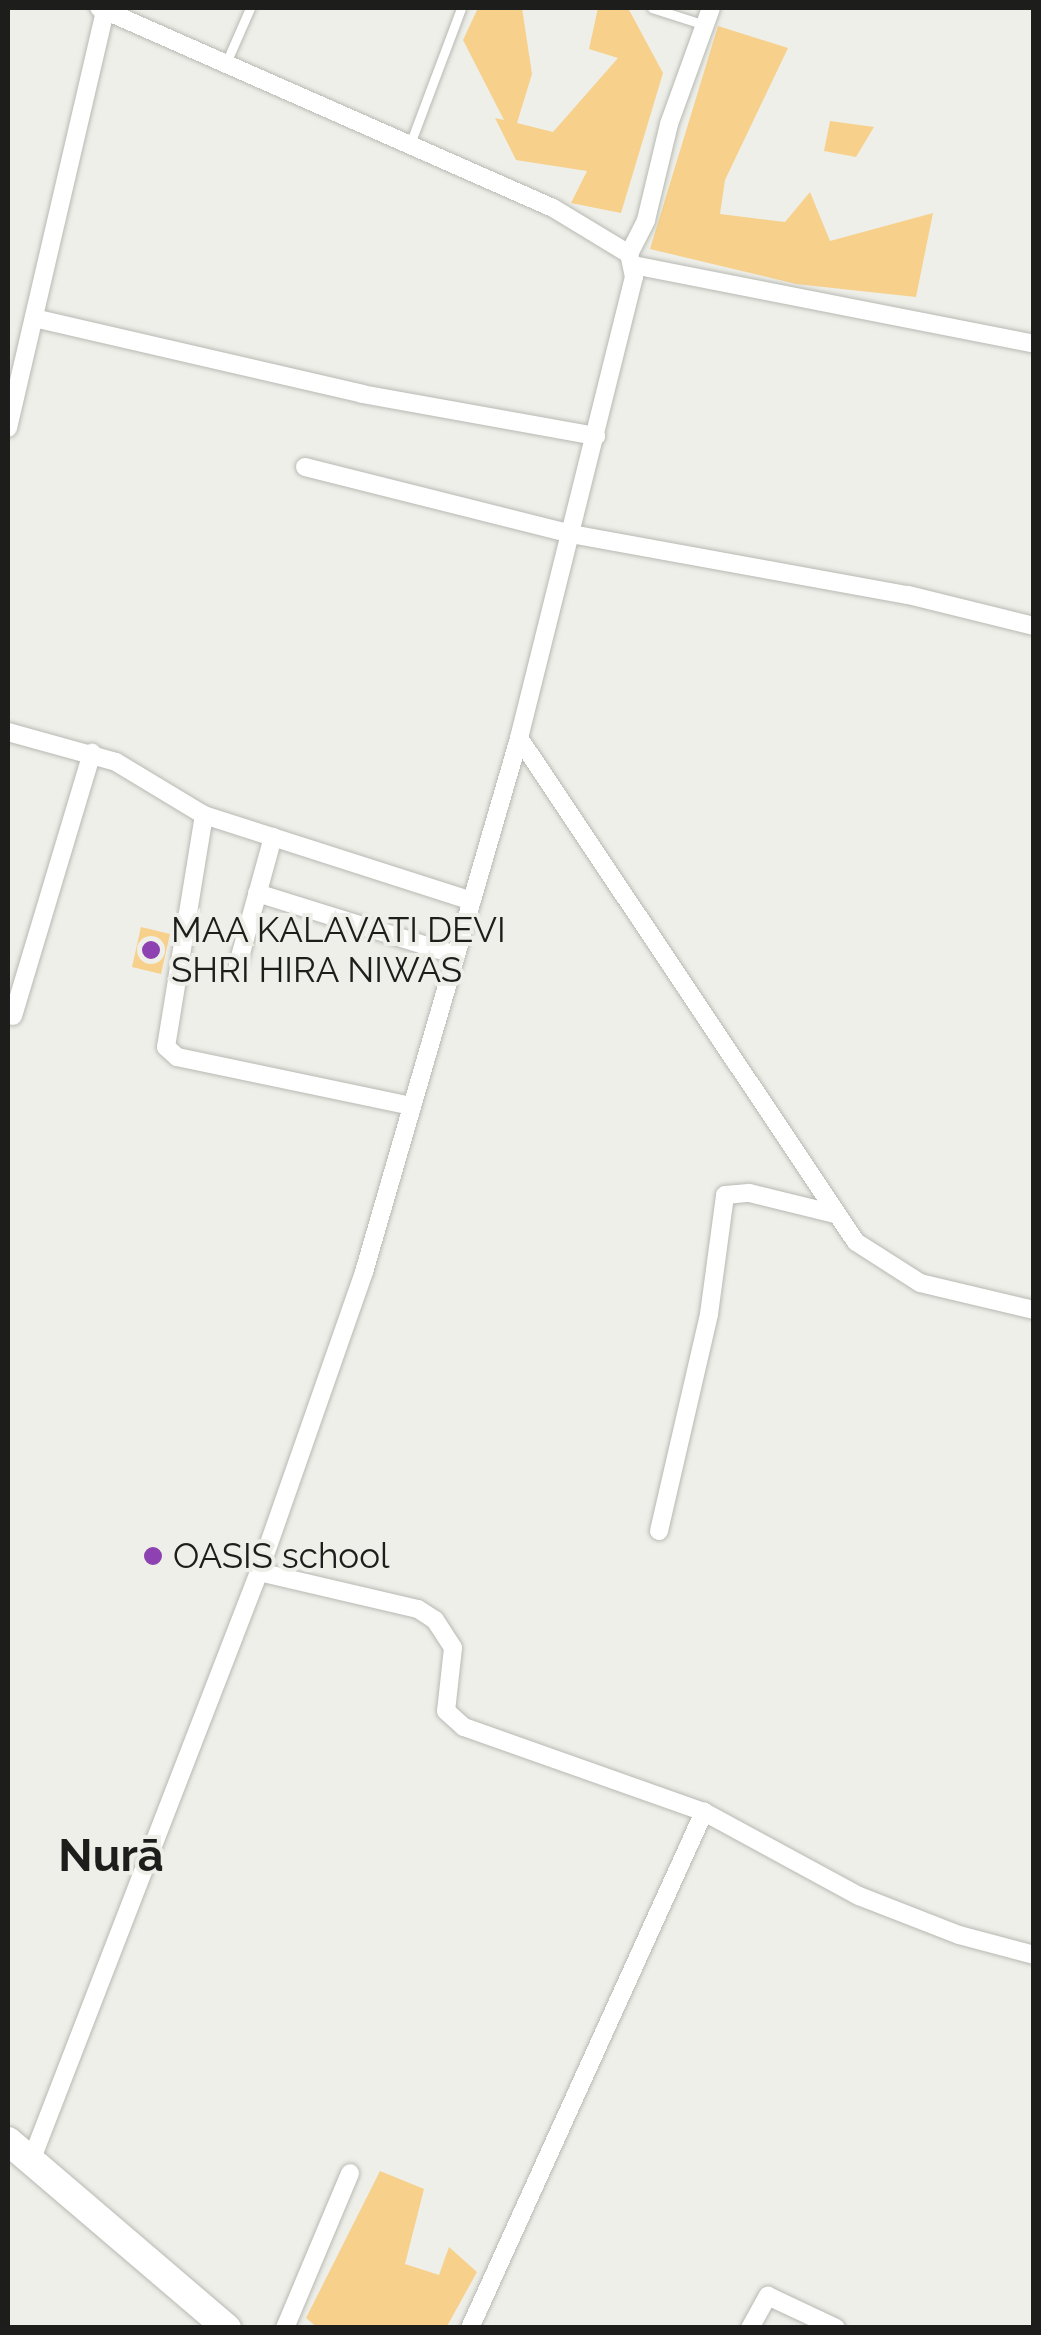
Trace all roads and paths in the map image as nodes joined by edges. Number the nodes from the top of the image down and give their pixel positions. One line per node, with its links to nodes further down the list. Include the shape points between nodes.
1 (250, 8): 6 (lane)
2 (461, 8): 7 (lane)
3 (652, 8): 5 (lane)
4 (102, 9): 6 (street); 9 (street)
5 (708, 16): 8 (street)
6 (226, 64): 7 (street)
7 (410, 144): 8 (street, via 553,208)
8 (631, 260): 10 (street); 12 (street)
9 (34, 318): 11 (street); 12 (street, via 362,394)
10 (1034, 344)
11 (8, 428)
12 (596, 436): 14 (street)
13 (306, 467): 14 (street)
14 (571, 534): 15 (street, via 908,594); 17 (street)
15 (1034, 626)
16 (8, 732): 18 (street)
17 (519, 738): 22 (street); 27 (street)
18 (92, 753): 19 (street); 25 (street)
19 (204, 815): 20 (street); 26 (street, via 166,1047 177,1056)
20 (272, 837): 21 (street); 22 (street)
21 (257, 894): 23 (street); 24 (street)
22 (472, 901): 23 (street)
23 (456, 954): 26 (street)
24 (238, 964)
25 (13, 1016)
26 (411, 1106): 30 (street, via 364,1272)
27 (835, 1214): 28 (street, via 856,1242 920,1284); 29 (street, via 750,1193 725,1195 709,1314)
28 (1034, 1310)
29 (659, 1531)
30 (259, 1572): 31 (street, via 418,1609 450,1636 449,1718 569,1769); 34 (street)
31 (704, 1812): 32 (street, via 844,1889 959,1935); 38 (street)
32 (1034, 1955)
33 (8, 2141): 34 (main road)
34 (31, 2161): 36 (main road)
35 (350, 2173): 37 (street)
36 (226, 2328)
37 (285, 2328)
38 (470, 2328)
39 (750, 2328): 40 (street, via 763,2298 774,2296)
40 (836, 2328)

